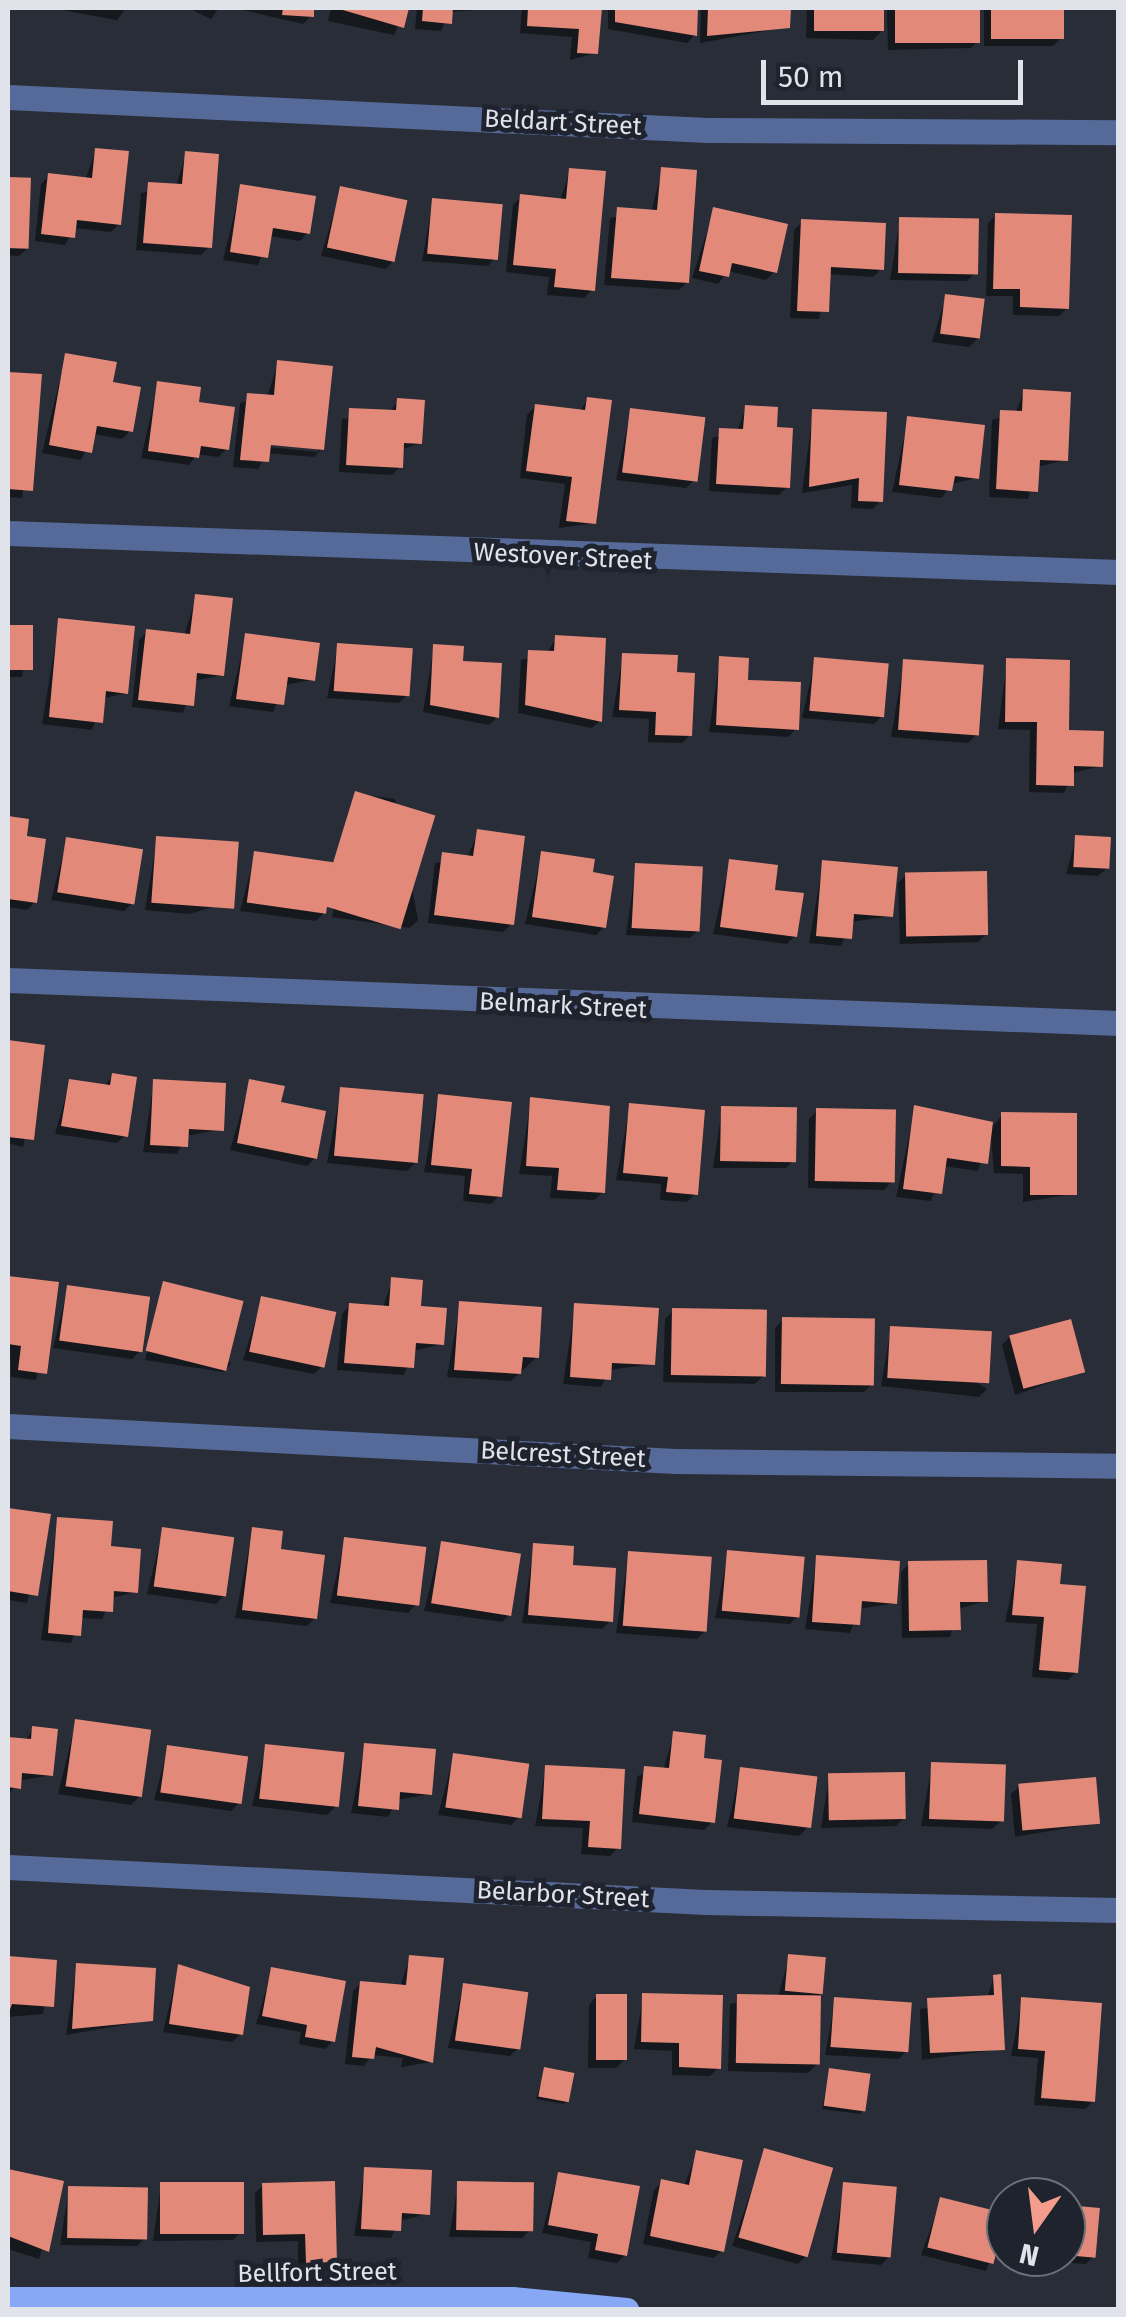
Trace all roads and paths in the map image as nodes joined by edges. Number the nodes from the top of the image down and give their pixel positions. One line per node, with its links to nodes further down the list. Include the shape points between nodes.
1 (8, 96): 2 (street, Beldart Street, via 707,130)
2 (1118, 132)
3 (8, 534): 4 (street, Westover Street)
4 (1118, 572)
5 (8, 980): 6 (street, Belmark Street)
6 (1118, 1023)
7 (8, 1426): 8 (street, Belcrest Street, via 674,1461)
8 (1118, 1466)
9 (8, 1867): 10 (street, Belarbor Street, via 686,1901)
10 (1118, 1910)
11 (8, 2298): 12 (main road, Bellfort Street, via 512,2299)
12 (626, 2310)

